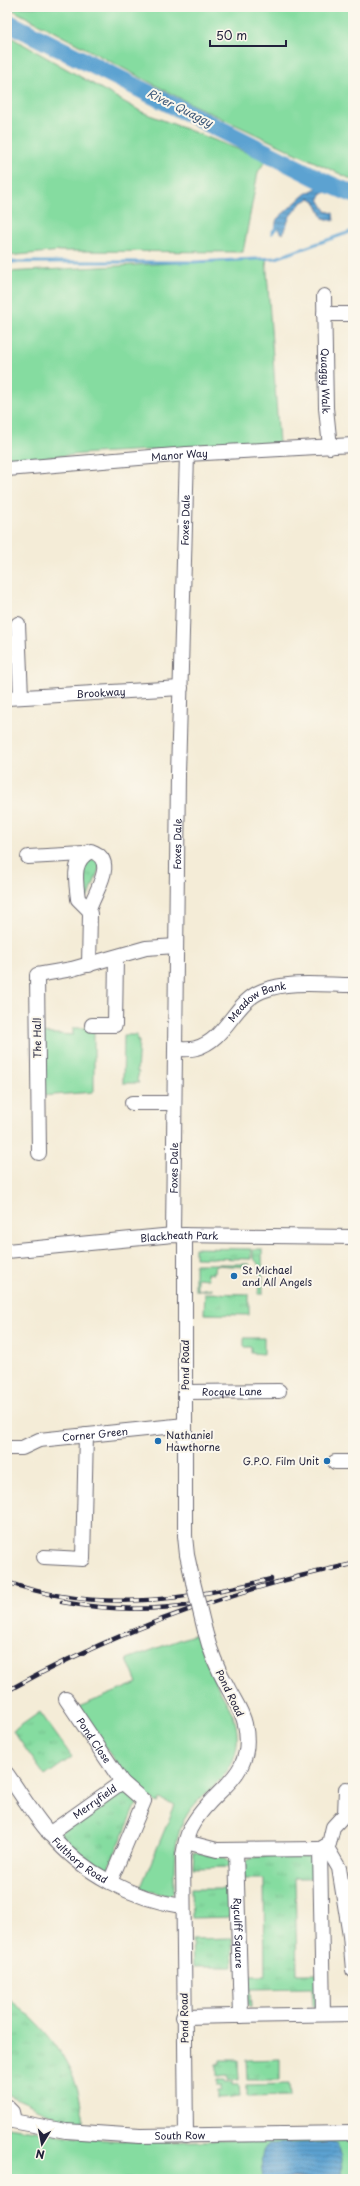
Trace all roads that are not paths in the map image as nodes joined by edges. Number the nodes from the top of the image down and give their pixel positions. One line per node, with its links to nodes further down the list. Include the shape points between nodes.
1 (324, 296): 2 (street, Quaggy Walk)
2 (324, 314): 3 (street); 5 (street, Quaggy Walk, via 326,408)
3 (353, 314)
4 (353, 445): 5 (street, Manor Way)
5 (330, 447): 6 (street, Manor Way)
6 (187, 454): 7 (street, Manor Way); 9 (street, Foxes Dale)
7 (7, 469)
8 (18, 624): 10 (street)
9 (181, 688): 10 (street, Brookway); 15 (street, Foxes Dale)
10 (22, 697): 11 (street, Brookway)
11 (7, 698)
12 (84, 854): 13 (street); 14 (street, via 76,866 76,883 78,899); 14 (street, via 91,851 98,854 104,860 105,869)
13 (28, 857)
14 (89, 910): 17 (street)
15 (176, 946): 16 (street, The Hall, via 146,948); 20 (street, Foxes Dale)
16 (116, 957): 17 (street, The Hall); 19 (street, via 114,1026)
17 (89, 965): 23 (street, The Hall, via 37,975)
18 (353, 985): 20 (street, Meadow Bank, via 279,986 260,991 246,1002 213,1041 195,1049)
19 (92, 1025)
20 (175, 1049): 22 (street, Foxes Dale)
21 (132, 1103): 22 (street)
22 (174, 1103): 24 (street, Foxes Dale)
23 (39, 1153)
24 (179, 1235): 25 (street, Blackheath Park); 26 (street, Blackheath Park); 28 (street, Pond Road)
25 (353, 1237)
26 (7, 1250)
27 (279, 1391): 28 (street, Rocque Lane)
28 (185, 1392): 29 (street, Pond Road)
29 (185, 1426): 30 (street, Corner Green); 40 (street, Pond Road, bridge, via 187,1555 205,1631 220,1672 240,1709 245,1724 246,1740 244,1759 237,1775 200,1813)
30 (86, 1435): 31 (street, Corner Green, via 39,1440 22,1448); 34 (street, via 83,1559)
31 (7, 1448)
32 (335, 1462): 33 (street)
33 (353, 1462)
34 (44, 1557)
35 (66, 1699): 37 (street, Pond Close)
36 (7, 1774): 39 (street, Fulthorp Road)
37 (122, 1782): 39 (street, Merryfield); 43 (street, Merryfield, via 144,1801)
38 (346, 1789): 41 (street, via 345,1814 333,1827 329,1844)
39 (49, 1834): 43 (street, Fulthorp Road, via 78,1861)
40 (186, 1842): 42 (street, via 217,1850); 44 (street, Pond Road, via 183,1856)
41 (323, 1848): 42 (street); 45 (street, via 339,1868 350,1931); 46 (street)
42 (236, 1850): 48 (street, Ryculff Square)
43 (110, 1882): 44 (street, Fulthorp Road, via 149,1899)
44 (182, 1906): 49 (street, Pond Road)
45 (353, 1970)
46 (323, 2014): 47 (street); 48 (street)
47 (353, 2014)
48 (241, 2016): 49 (street)
49 (183, 2018): 53 (street, Pond Road)
50 (7, 2107): 51 (street, via 12,2112)
51 (11, 2121): 53 (street, South Row, via 84,2133)
52 (353, 2133): 53 (street, South Row)
53 (186, 2136)

